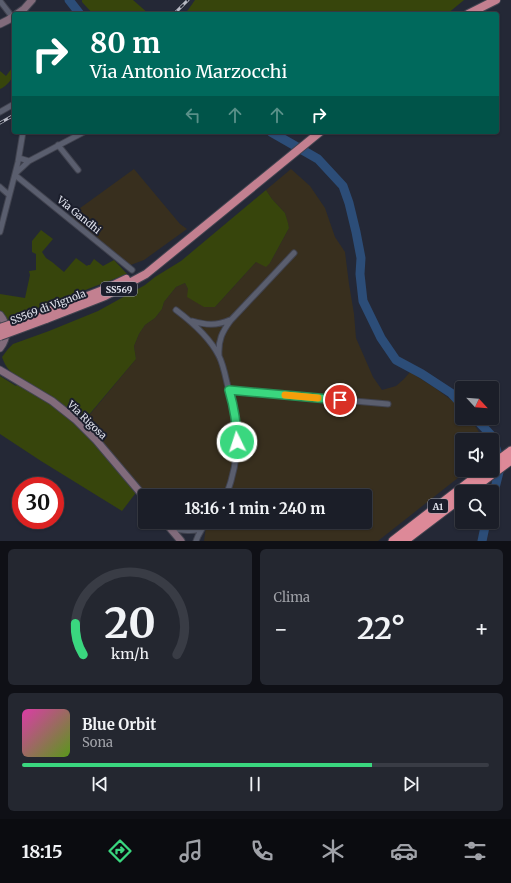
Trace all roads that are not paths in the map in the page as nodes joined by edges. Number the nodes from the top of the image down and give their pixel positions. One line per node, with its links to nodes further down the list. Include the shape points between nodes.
1 (32, 0): 6 (main road)
2 (482, 0): 7 (highway)
3 (486, 0): 8 (highway)
4 (496, 0): 9 (highway)
5 (0, 1): 10 (street)
6 (25, 12)
7 (470, 12)
8 (471, 12)
9 (472, 12)
10 (12, 13)
11 (12, 17): 12 (main road)
12 (0, 24)
13 (12, 105): 14 (street)
14 (0, 112)
15 (23, 134): 19 (street)
16 (80, 134): 18 (street)
17 (318, 134): 30 (highway, SS569 di Vignola / SS569, via 183,244 139,274)
18 (58, 145): 20 (street); 21 (street)
19 (19, 158): 20 (street); 22 (street)
20 (29, 161): 22 (street)
21 (78, 170)
22 (15, 174): 24 (street); 27 (street, Via Gandhi)
23 (0, 187): 24 (street)
24 (9, 195): 25 (street)
25 (0, 232)
26 (294, 253): 31 (street)
27 (132, 270)
28 (176, 310): 32 (street)
29 (0, 315): 35 (main road, via 6,332)
30 (45, 316): 33 (highway, SS569 di Vignola / SS569, bridge); 34 (highway, SS569 di Vignola / SS569, bridge)
31 (231, 320): 32 (street, via 212,325); 36 (street, via 223,331)
32 (191, 321): 36 (street)
33 (0, 328)
34 (0, 336)
35 (0, 348)
36 (220, 357): 38 (street)
37 (1, 370): 46 (main road, Via Rigosa, via 52,401 76,420)
38 (229, 390): 39 (street); 45 (street, via 237,430 237,454)
39 (388, 404)
40 (511, 451): 41 (highway)
41 (499, 460)
42 (511, 460): 44 (highway)
43 (476, 477): 54 (highway, A1)
44 (477, 485)
45 (228, 489)
46 (138, 490)
47 (455, 502): 55 (highway, A1)
48 (170, 529): 52 (main road)
49 (181, 529): 50 (street)
50 (197, 529)
51 (202, 529): 53 (street)
52 (181, 541)
53 (196, 541)
54 (393, 541)
55 (404, 541)

